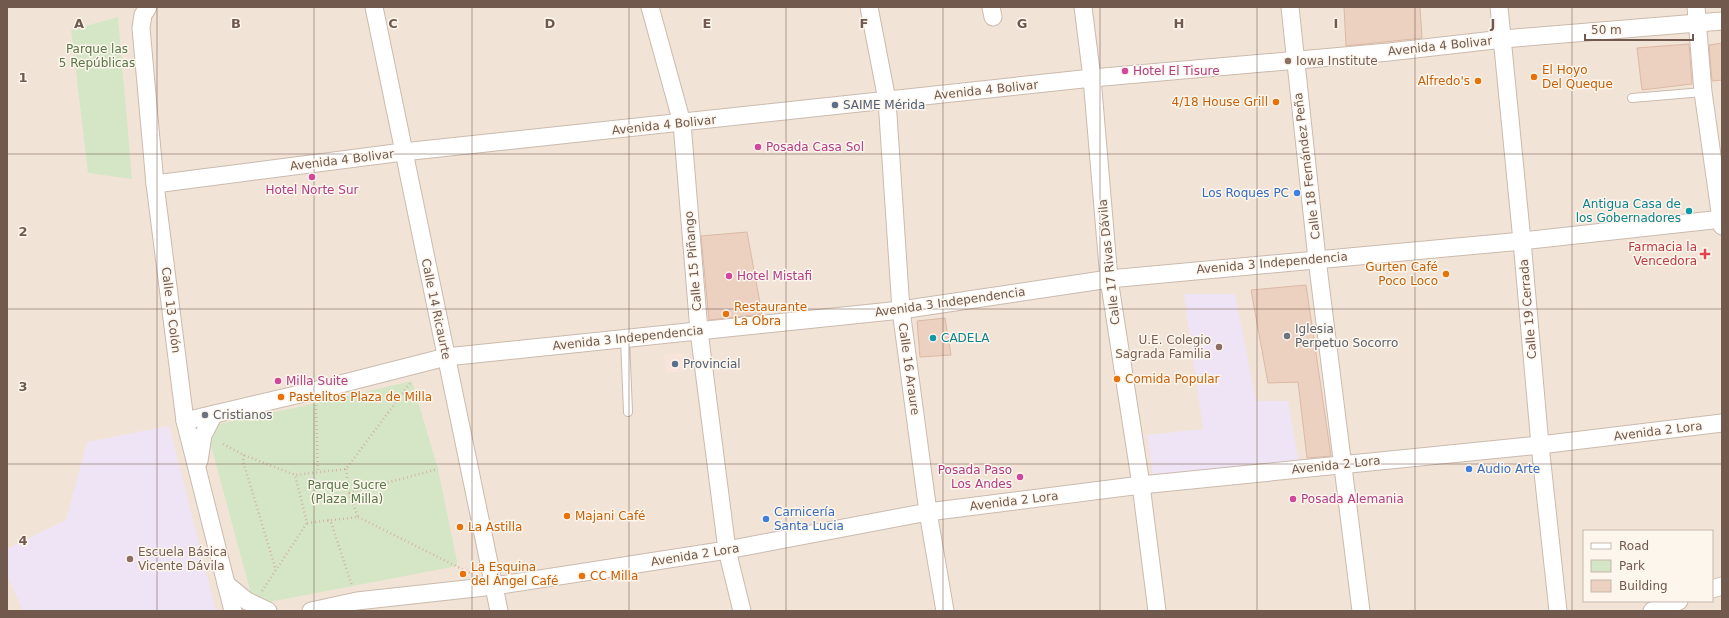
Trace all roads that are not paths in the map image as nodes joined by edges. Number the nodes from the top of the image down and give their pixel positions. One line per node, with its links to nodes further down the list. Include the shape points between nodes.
1 (148, 7): 18 (street, Calle 13 Colón, via 140,28)
2 (374, 7): 17 (street, Calle 14 Ricaurte)
3 (650, 7): 16 (street, Calle 15 Piñango)
4 (869, 7): 15 (street, Calle 16 Araure)
5 (1083, 7): 12 (street, Calle 17 Rivas Dávila)
6 (1290, 7): 11 (street, Calle 18 Fernández Peña)
7 (1499, 7): 10 (street, Calle 19 Cerrada)
8 (1697, 15): 9 (street, Avenida 4 Bolivar); 10 (street, Avenida 4 Bolivar); 13 (street)
9 (1722, 21)
10 (1503, 39): 11 (street, Avenida 4 Bolivar); 20 (street, Calle 19 Cerrada)
11 (1295, 61): 12 (street, Avenida 4 Bolivar); 21 (street, Calle 18 Fernández Peña)
12 (1092, 78): 15 (street, Avenida 4 Bolivar); 22 (street, Calle 17 Rivas Dávila)
13 (1703, 92): 14 (lane); 19 (street)
14 (1632, 98)
15 (887, 100): 16 (street, Avenida 4 Bolivar); 23 (street, Calle 16 Araure)
16 (682, 123): 17 (street, Avenida 4 Bolivar); 24 (street, Calle 15 Piñango)
17 (403, 152): 18 (street, Avenida 4 Bolivar); 26 (street, Calle 14 Ricaurte)
18 (156, 184): 29 (street, Calle 13 Colón)
19 (1722, 222): 20 (street, Avenida 3 Independencia)
20 (1522, 241): 21 (street, Avenida 3 Independencia); 31 (street, Calle 19 Cerrada)
21 (1317, 259): 22 (street, Avenida 3 Independencia); 32 (street, Calle 18 Fernández Peña)
22 (1109, 279): 23 (street, Avenida 3 Independencia); 34 (street, Calle 17 Rivas Dávila)
23 (901, 310): 24 (street, Avenida 3 Independencia); 35 (street, Calle 16 Araure)
24 (699, 331): 25 (street, Avenida 3 Independencia); 36 (street, Calle 15 Piñango)
25 (625, 338): 26 (street, Avenida 3 Independencia); 27 (lane)
26 (446, 357): 28 (street, Avenida 3 Independencia); 38 (street, Calle 14 Ricaurte)
27 (628, 412)
28 (214, 414): 29 (street, Avenida 3 Independencia); 33 (street, via 200,444)
29 (185, 421): 33 (street, Calle 13 Colón)
30 (1722, 423): 31 (street, Avenida 2 Lora)
31 (1540, 445): 32 (street, Avenida 2 Lora); 48 (street, Calle 19 Cerrada)
32 (1342, 464): 34 (street, Avenida 2 Lora); 47 (street, Calle 18 Fernández Peña)
33 (199, 476): 37 (street, Calle 13 Colón)
34 (1140, 485): 35 (street, Avenida 2 Lora); 46 (street, Calle 17 Rivas Dávila)
35 (928, 512): 36 (street, Avenida 2 Lora); 45 (street, Calle 16 Araure)
36 (727, 550): 38 (street, Avenida 2 Lora); 44 (street, Calle 15 Piñango)
37 (226, 584): 40 (street); 41 (street, Calle 13 Colón)
38 (494, 586): 42 (street, Avenida 2 Lora, via 357,601); 43 (street, Calle 14 Ricaurte)
39 (1676, 602): 49 (street)
40 (261, 608)
41 (233, 611)
42 (311, 611)
43 (499, 611)
44 (742, 611)
45 (945, 611)
46 (1157, 611)
47 (1361, 611)
48 (1558, 611)
49 (1652, 611)

